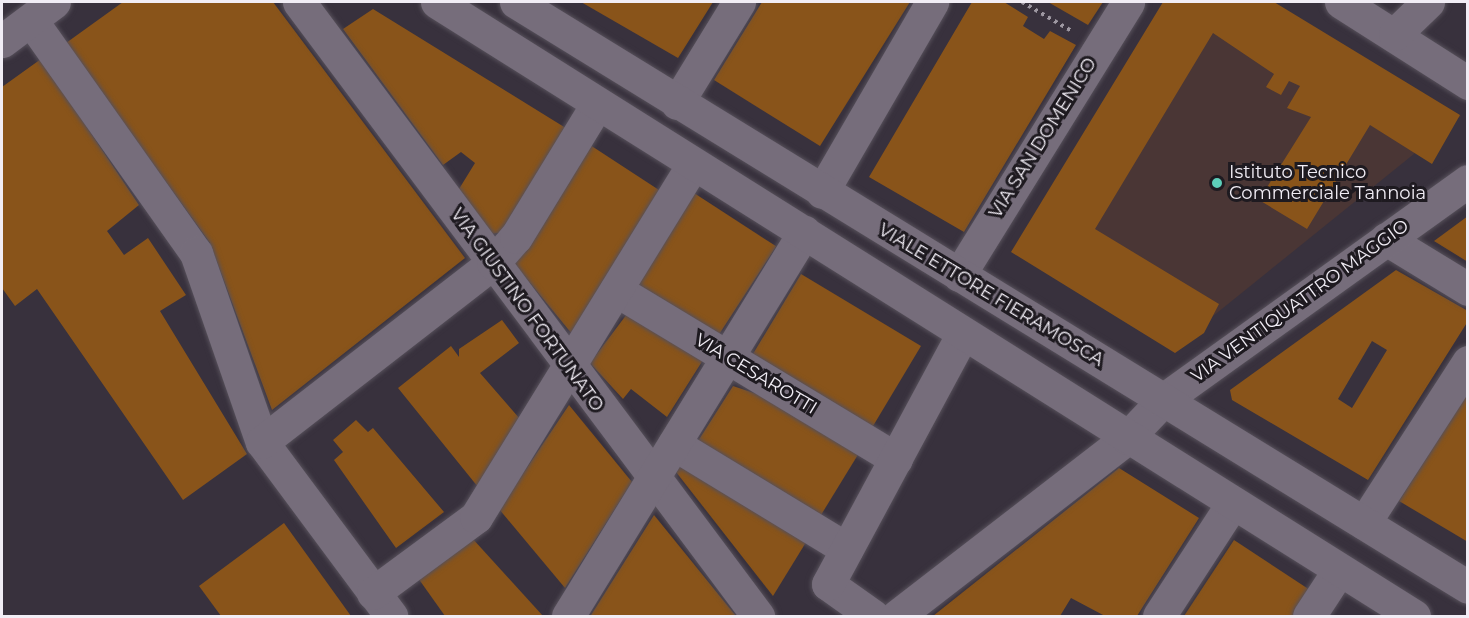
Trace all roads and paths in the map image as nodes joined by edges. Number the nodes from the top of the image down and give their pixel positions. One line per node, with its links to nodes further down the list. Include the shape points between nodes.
1 (299, 2): 22 (street, VIA GIUSTINO FORTUNATO)
2 (436, 2): 16 (street)
3 (739, 2): 15 (street)
4 (932, 2): 19 (street)
5 (1022, 2): 13 (path)
6 (1128, 2): 13 (street, VIA SAN DOMENICO)
7 (1341, 2): 11 (street)
8 (1428, 2): 11 (street)
9 (532, 6): 15 (street, VIALE ETTORE FIERAMOSCA)
10 (42, 11): 12 (street); 32 (street, via 196,253)
11 (1395, 34): 14 (street)
12 (2, 41)
13 (1099, 47): 23 (street, VIA SAN DOMENICO)
14 (1467, 83)
15 (677, 103): 19 (street, VIALE ETTORE FIERAMOSCA)
16 (596, 106): 17 (street); 22 (street, via 516,237)
17 (692, 166): 20 (street); 25 (street)
18 (1467, 181): 21 (street, VIA VENTIQUATTRO MAGGIO)
19 (822, 192): 23 (street, VIALE ETTORE FIERAMOSCA)
20 (804, 232): 26 (street); 27 (street)
21 (1386, 239): 24 (street); 30 (street, VIA VENTIQUATTRO MAGGIO)
22 (493, 263): 29 (street, VIA GIUSTINO FORTUNATO); 32 (street)
23 (959, 275): 30 (street, VIALE ETTORE FIERAMOSCA)
24 (1467, 289)
25 (616, 290): 27 (street, VIA CESAROTTI); 29 (street)
26 (962, 335): 31 (street); 34 (street)
27 (726, 355): 33 (street); 34 (street, VIA CESAROTTI)
28 (1467, 362): 37 (street)
29 (570, 372): 35 (street, VIA GIUSTINO FORTUNATO); 41 (street, via 476,517)
30 (1163, 399): 31 (street, VIA VENTIQUATTRO MAGGIO); 37 (street, VIALE ETTORE FIERAMOSCA)
31 (1127, 438): 36 (street); 45 (street, VIA VENTIQUATTRO MAGGIO)
32 (262, 442): 41 (street)
33 (674, 444): 35 (street); 38 (street)
34 (896, 459): 38 (street)
35 (652, 480): 42 (street); 43 (street, VIA GIUSTINO FORTUNATO)
36 (1232, 504): 39 (street); 46 (street)
37 (1365, 523): 40 (street, VIALE ETTORE FIERAMOSCA)
38 (847, 549): 44 (street, via 828,584)
39 (1339, 570): 47 (street); 48 (street)
40 (1467, 587)
41 (382, 605)
42 (568, 616)
43 (758, 616)
44 (873, 616)
45 (897, 616)
46 (1159, 616)
47 (1309, 616)
48 (1414, 616)

